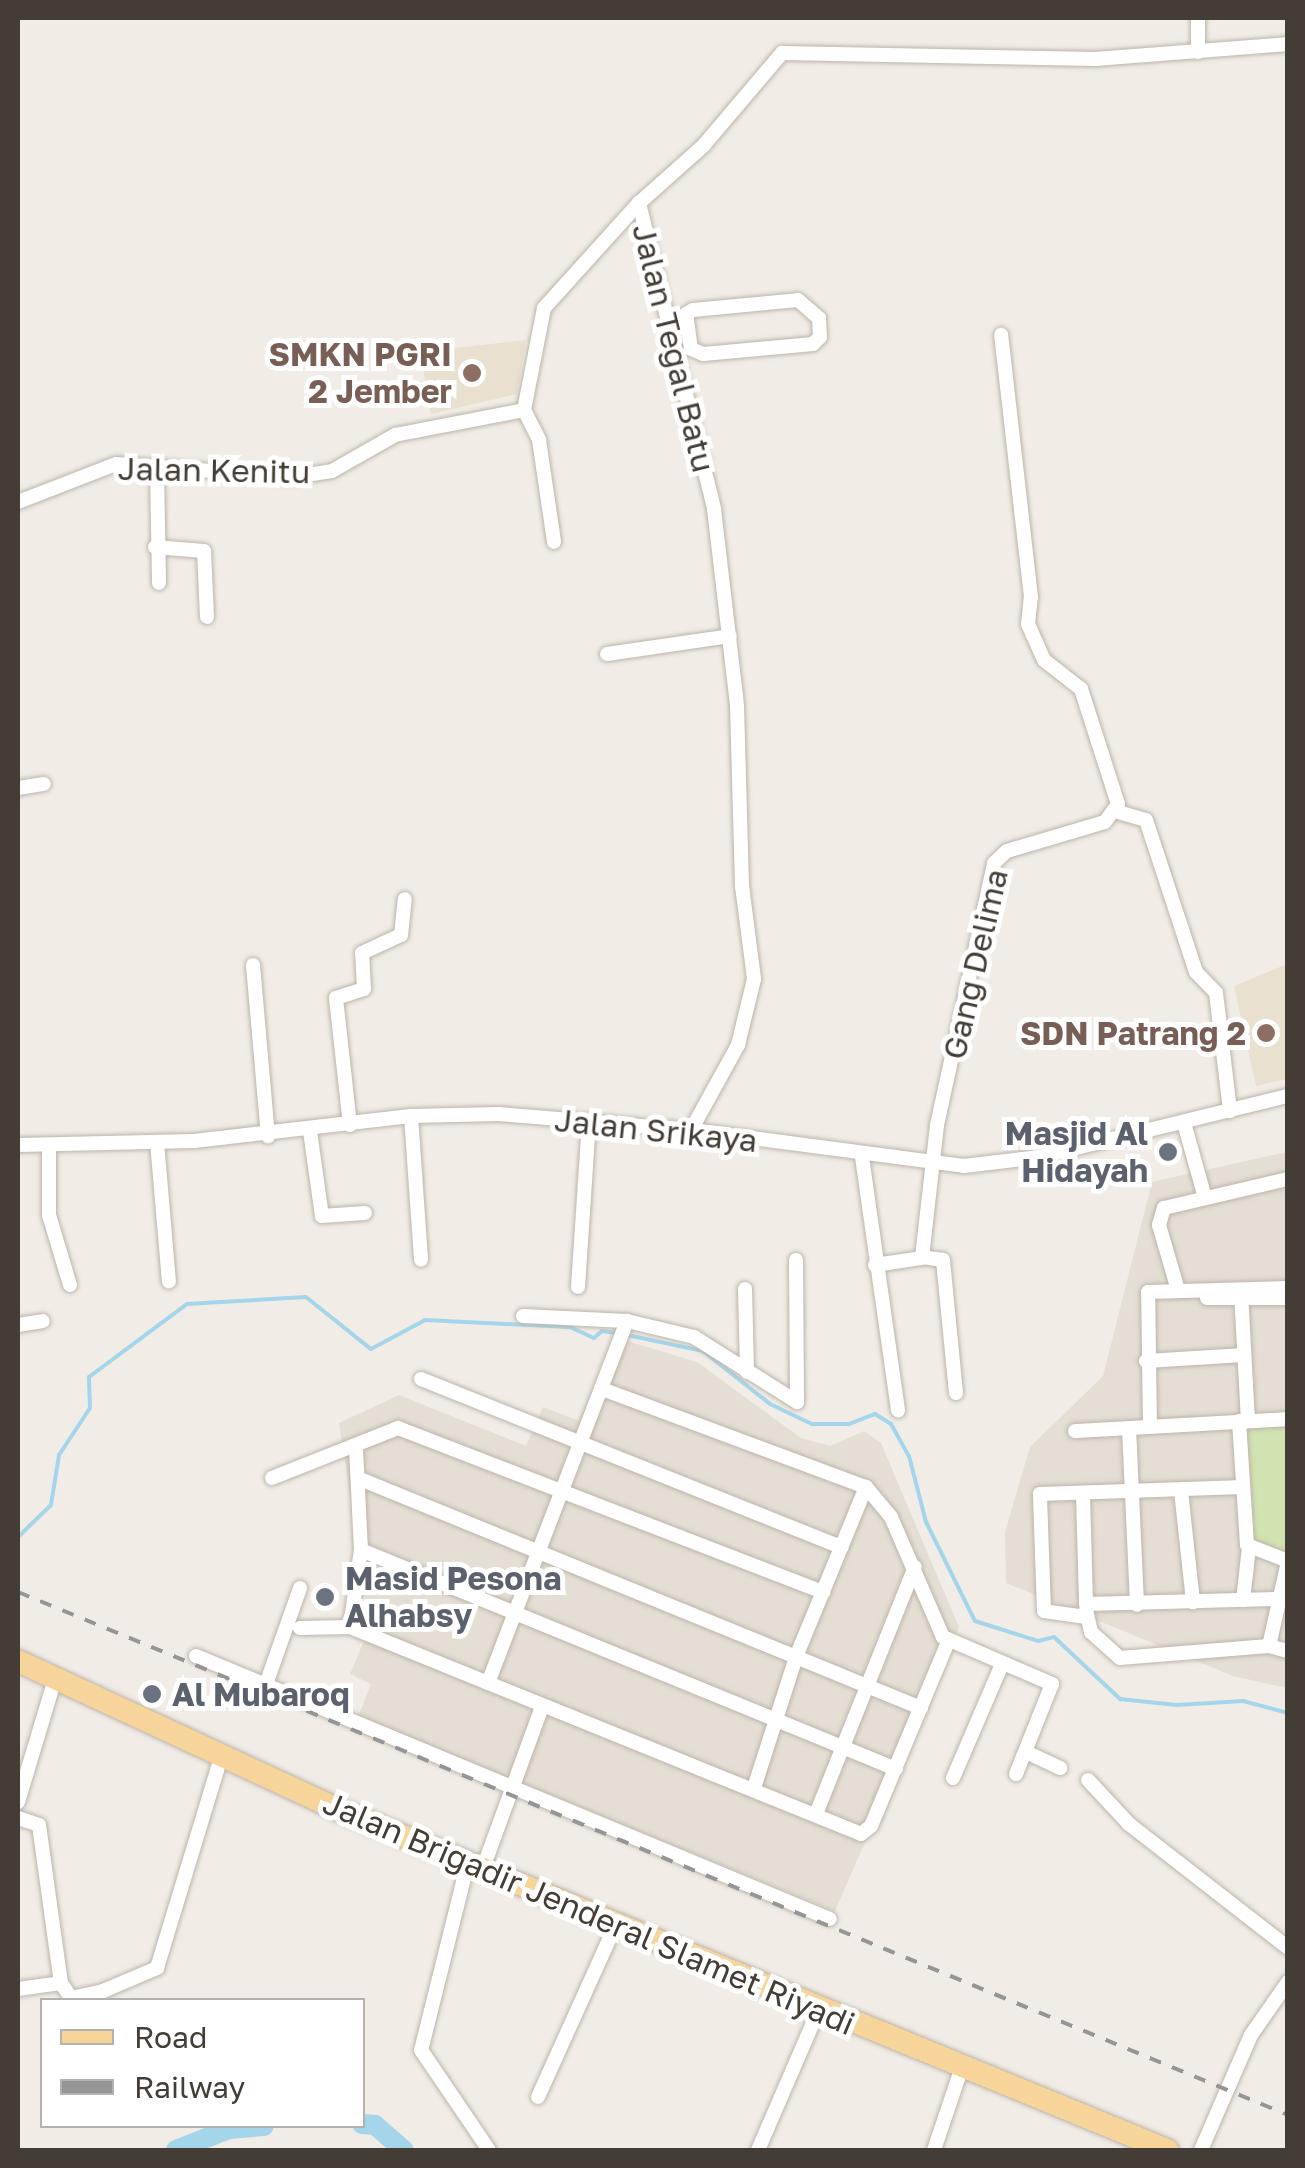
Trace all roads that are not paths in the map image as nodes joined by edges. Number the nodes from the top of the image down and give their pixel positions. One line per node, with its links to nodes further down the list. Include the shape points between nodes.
1 (1198, 18): 3 (street)
2 (1288, 44): 3 (street, Jalan Tegal Batu)
3 (1198, 52): 4 (street, Jalan Tegal Batu, via 1095,59 782,53 704,145)
4 (638, 204): 6 (street, Jalan Tegal Batu); 8 (street, via 570,287 544,308)
5 (688, 328): 5 (street, via 686,314 699,307 798,300 814,310 821,330 813,344 703,354 692,350); 6 (street)
6 (669, 332): 15 (street, Jalan Tegal Batu, via 714,509)
7 (1001, 335): 19 (street, via 1031,597 1028,624 1044,660 1081,689)
8 (524, 410): 9 (street, Jalan Kenitu, via 395,435 340,468 294,477); 11 (street, via 539,440)
9 (157, 467): 10 (street, Jalan Kenitu, via 105,466); 12 (street)
10 (18, 502)
11 (554, 542)
12 (155, 547): 13 (street); 14 (street, via 204,551)
13 (158, 584)
14 (207, 617)
15 (730, 636): 16 (street); 28 (street, Jalan Tegal Batu, via 754,995 738,1044)
16 (607, 654)
17 (44, 784): 18 (street)
18 (18, 788)
19 (1118, 812): 23 (street, via 1146,820 1196,972 1210,982); 35 (street, Gang Delima, via 996,860)
20 (405, 898): 27 (street, via 401,935 362,953 364,990 336,998)
21 (252, 965): 30 (street)
22 (1288, 1096): 23 (street, Jalan Srikaya)
23 (1230, 1111): 26 (street, Jalan Srikaya)
24 (411, 1116): 25 (street, Jalan Srikaya); 27 (street, Jalan Srikaya); 40 (street)
25 (588, 1120): 28 (street, Jalan Srikaya); 45 (street)
26 (1184, 1123): 35 (street, Jalan Srikaya, via 1012,1162); 37 (street)
27 (350, 1125): 29 (street, Jalan Srikaya)
28 (692, 1130): 34 (street, Jalan Srikaya)
29 (310, 1131): 30 (street, Jalan Srikaya); 38 (street, via 322,1216)
30 (268, 1136): 31 (street, Jalan Srikaya)
31 (156, 1142): 33 (street, Jalan Srikaya); 43 (street)
32 (18, 1145): 33 (street, Jalan Srikaya)
33 (50, 1145): 44 (street, via 51,1231)
34 (862, 1158): 35 (street, Jalan Srikaya); 42 (street)
35 (930, 1166): 39 (street)
36 (1288, 1179): 37 (street)
37 (1204, 1194): 48 (street, via 1159,1215)
38 (365, 1213)
39 (922, 1258): 42 (street); 61 (street, via 943,1260)
40 (422, 1260)
41 (796, 1260): 58 (street, via 800,1398 790,1401)
42 (874, 1265): 62 (street)
43 (169, 1281)
44 (70, 1285)
45 (578, 1287)
46 (1288, 1288): 49 (street)
47 (745, 1289): 58 (street)
48 (1178, 1290): 49 (street); 50 (street, via 1153,1290)
49 (1241, 1292): 50 (street); 51 (street); 56 (street)
50 (1146, 1298): 57 (street)
51 (1288, 1298)
52 (523, 1316): 55 (street)
53 (43, 1321): 54 (street)
54 (18, 1325)
55 (624, 1330): 58 (street, via 698,1338); 60 (street)
56 (1244, 1354): 57 (street); 64 (street)
57 (1146, 1362): 65 (street)
58 (747, 1372)
59 (421, 1380): 68 (street)
60 (602, 1389): 68 (street); 72 (street)
61 (956, 1394)
62 (898, 1410)
63 (1288, 1419): 64 (street)
64 (1244, 1421): 65 (street); 73 (street)
65 (1150, 1427): 66 (street)
66 (1129, 1428): 67 (street); 76 (street)
67 (1075, 1431)
68 (581, 1442): 74 (street); 78 (street)
69 (356, 1446): 70 (street); 71 (street); 74 (street, via 398,1428)
70 (272, 1478)
71 (360, 1479): 80 (street); 81 (street)
72 (866, 1486): 78 (street); 83 (street, via 891,1517)
73 (1243, 1487): 75 (street); 79 (street)
74 (562, 1488): 81 (street); 85 (street)
75 (1182, 1490): 76 (street); 88 (street)
76 (1132, 1493): 77 (street); 89 (street)
77 (1083, 1495): 90 (street); 90 (street, via 1044,1492 1036,1506 1044,1611)
78 (842, 1547): 85 (street)
79 (1248, 1548): 82 (street); 86 (street)
80 (361, 1550): 91 (street); 92 (street)
81 (539, 1554): 91 (street); 97 (street)
82 (1288, 1562): 87 (street)
83 (915, 1567): 94 (street); 103 (street)
84 (300, 1588): 104 (street)
85 (824, 1592): 97 (street)
86 (1243, 1600): 87 (street); 88 (street)
87 (1276, 1600): 95 (street)
88 (1193, 1602): 89 (street)
89 (1137, 1605): 90 (street)
90 (1086, 1611): 95 (street, via 1094,1636 1120,1658)
91 (516, 1612): 102 (street); 107 (street)
92 (350, 1627): 93 (street); 102 (street)
93 (300, 1628)
94 (948, 1642): 100 (street); 106 (street)
95 (1269, 1646): 96 (street)
96 (1288, 1651)
97 (797, 1654): 103 (street); 107 (street)
98 (196, 1656): 104 (street)
99 (18, 1661): 101 (main road, Jalan Brigadir Jenderal Slamet Riyadi)
100 (1002, 1664): 109 (street, via 1052,1684); 114 (street)
101 (56, 1679): 110 (main road, Jalan Brigadir Jenderal Slamet Riyadi); 118 (street)
102 (488, 1683): 105 (street)
103 (864, 1685): 106 (street); 108 (street)
104 (266, 1686): 116 (street)
105 (542, 1707): 116 (street); 117 (street)
106 (921, 1708): 112 (street)
107 (776, 1718): 108 (street); 117 (street)
108 (842, 1746): 112 (street); 119 (street)
109 (1026, 1752): 111 (street); 113 (street)
110 (221, 1758): 121 (main road, Jalan Brigadir Jenderal Slamet Riyadi); 129 (street, via 154,1973)
111 (1061, 1768)
112 (896, 1769): 119 (street, via 865,1834)
113 (1016, 1774)
114 (953, 1778)
115 (1088, 1780): 124 (street, via 1158,1848)
116 (513, 1786): 121 (street); 122 (street)
117 (754, 1788): 119 (street)
118 (18, 1802)
119 (816, 1814)
120 (18, 1818): 126 (street, via 39,1825)
121 (476, 1865): 123 (main road, Jalan Brigadir Jenderal Slamet Riyadi); 133 (street, via 421,2050)
122 (830, 1919)
123 (617, 1922): 130 (main road, Jalan Brigadir Jenderal Slamet Riyadi); 132 (street)
124 (1288, 1948)
125 (1288, 1982): 137 (street, via 1251,2035)
126 (61, 1983): 127 (street); 128 (street)
127 (18, 1989)
128 (74, 1998)
129 (78, 1998)
130 (820, 2009): 131 (main road, Jalan Brigadir Jenderal Slamet Riyadi); 134 (street)
131 (962, 2067): 135 (street); 136 (main road, Jalan Brigadir Jenderal Slamet Riyadi)
132 (538, 2097)
133 (489, 2150)
134 (758, 2150)
135 (934, 2150)
136 (1167, 2150)
137 (1201, 2150)

